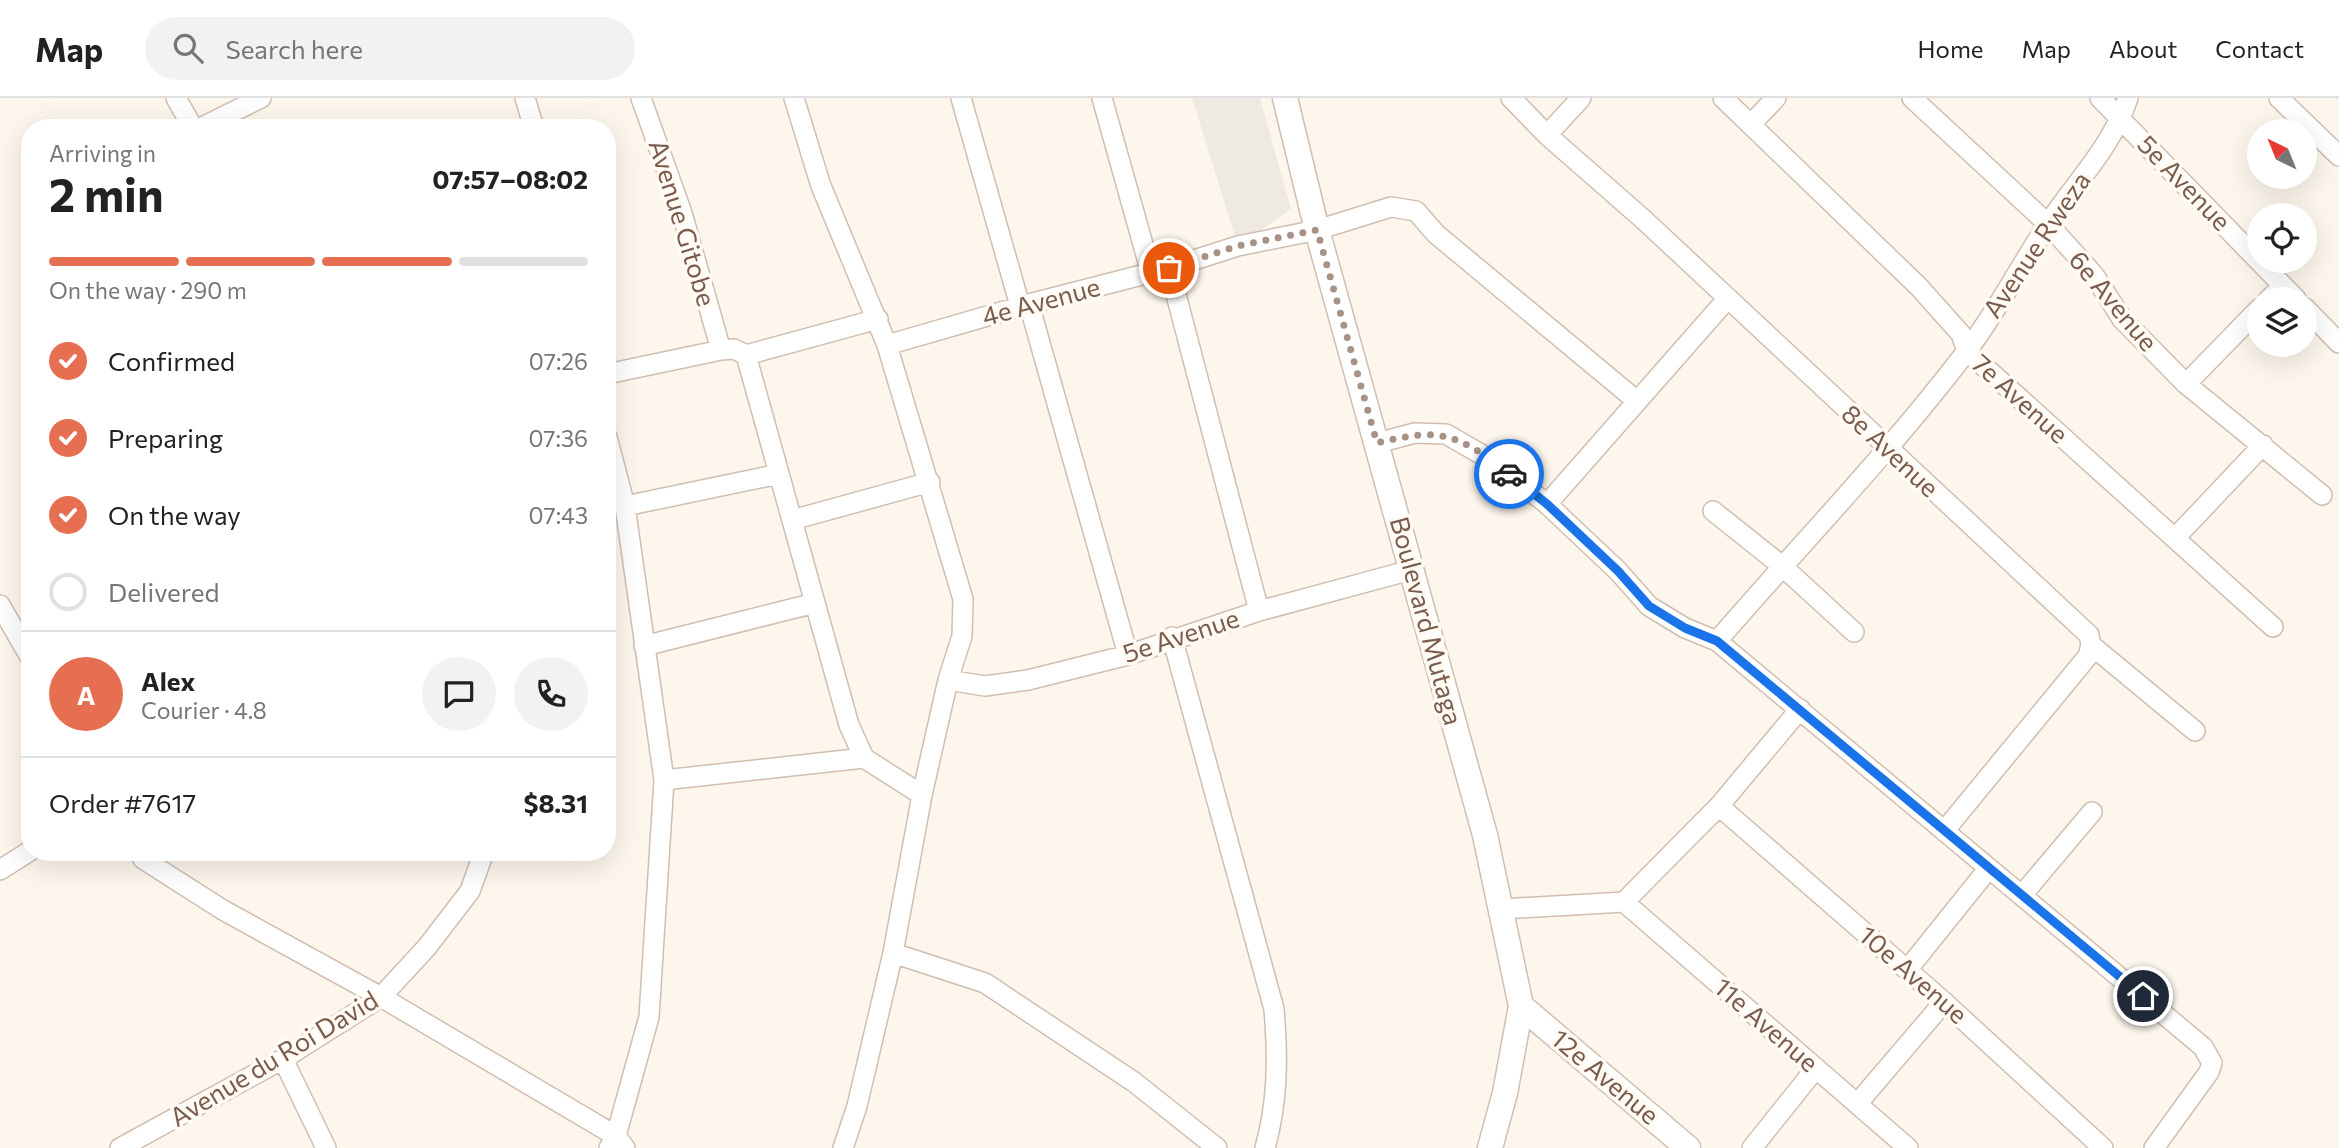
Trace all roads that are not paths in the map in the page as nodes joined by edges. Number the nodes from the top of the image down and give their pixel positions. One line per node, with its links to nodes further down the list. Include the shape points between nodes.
1 (176, 98): 18 (street)
2 (261, 98): 19 (street)
3 (525, 98): 20 (street)
4 (641, 98): 35 (street, Avenue Gitobe, via 682,213)
5 (961, 98): 29 (street)
6 (1102, 98): 26 (street)
7 (1285, 98): 25 (street, Boulevard Mutaga)
8 (1511, 98): 22 (street, 8e Avenue)
9 (1581, 98): 22 (street)
10 (1723, 98): 21 (street, 7e Avenue)
11 (1776, 98): 21 (street)
12 (1912, 98): 24 (street, 6e Avenue)
13 (2100, 98): 17 (street, 5e Avenue)
14 (2128, 98): 17 (street, Avenue Rweza)
15 (2279, 98): 23 (street)
16 (798, 99): 30 (street, via 821,186)
17 (2122, 118): 24 (street, Avenue Rweza); 27 (street, 5e Avenue)
18 (188, 119)
19 (218, 119)
20 (531, 119)
21 (1752, 123): 36 (street, 7e Avenue, via 1919,287 1961,334)
22 (1547, 135): 28 (street, 8e Avenue)
23 (2339, 156)
24 (2048, 224): 36 (street, Avenue Rweza); 39 (street, 6e Avenue, via 2094,275 2122,319)
25 (1317, 230): 26 (street, 4e Avenue, via 1238,246); 40 (street, 4e Avenue, via 1391,207 1416,211 1436,234); 41 (street, Boulevard Mutaga)
26 (1160, 271): 29 (street, 4e Avenue); 57 (street)
27 (2276, 287)
28 (1728, 298): 40 (street); 43 (street, 8e Avenue)
29 (1024, 305): 34 (street, 4e Avenue); 65 (street)
30 (878, 319): 34 (street); 37 (street)
31 (2317, 320): 33 (street)
32 (2247, 321): 39 (street)
33 (2339, 343)
34 (887, 345): 46 (street)
35 (721, 350): 37 (street, via 734,349); 38 (street)
36 (1967, 351): 43 (street, Avenue Rweza); 52 (street, 7e Avenue)
37 (746, 355): 45 (street)
38 (616, 372)
39 (2186, 384): 42 (street, 6e Avenue)
40 (1637, 401): 48 (street)
41 (1377, 443): 48 (street, via 1415,433 1446,434 1491,460); 54 (street, Boulevard Mutaga)
42 (2263, 445): 47 (street, 6e Avenue); 52 (street)
43 (1886, 447): 53 (street, Avenue Rweza); 63 (street, 8e Avenue, via 2060,605 2089,635)
44 (616, 471): 49 (street)
45 (779, 474): 49 (street); 51 (street)
46 (930, 482): 51 (street); 66 (street, via 962,598 962,636)
47 (2322, 495)
48 (1547, 504): 62 (street, via 1649,606)
49 (625, 506): 64 (street)
50 (1713, 511): 53 (street)
51 (792, 520): 55 (street)
52 (2175, 538): 58 (street, 7e Avenue)
53 (1782, 566): 59 (street); 62 (street, Avenue Rweza)
54 (1411, 569): 57 (street, 5e Avenue); 82 (street, Boulevard Mutaga)
55 (815, 603): 64 (street); 69 (street, via 849,725)
56 (0, 605): 61 (street)
57 (1259, 611): 60 (street, 5e Avenue)
58 (2273, 627)
59 (1854, 632)
60 (1172, 637): 65 (street, 5e Avenue); 96 (street, via 1274,1009 1279,1064)
61 (21, 641)
62 (1717, 641): 67 (street)
63 (2091, 645): 68 (street, 8e Avenue); 74 (street, via 2088,656)
64 (644, 646): 70 (street)
65 (1128, 654): 66 (street, 5e Avenue, via 1028,680 985,686)
66 (948, 680): 71 (street)
67 (1800, 709): 72 (street); 74 (street)
68 (2195, 731)
69 (864, 758): 70 (street); 71 (street)
70 (664, 780): 91 (street, via 649,1017)
71 (922, 794): 83 (street)
72 (1719, 806): 81 (street); 84 (street, 10e Avenue)
73 (2092, 812): 80 (street)
74 (1945, 830): 78 (street)
75 (21, 857): 79 (street)
76 (147, 861): 85 (street, via 223,910)
77 (481, 861): 85 (street, Avenue du Roi David, via 470,891)
78 (1989, 868): 80 (street); 84 (street)
79 (0, 870)
80 (2022, 895): 102 (street, via 2210,1054 2209,1072)
81 (1624, 902): 82 (street); 89 (street, 11e Avenue)
82 (1501, 909): 87 (street, Boulevard Mutaga)
83 (893, 953): 94 (street); 95 (street, via 985,982 1134,1082)
84 (1907, 970): 86 (street, 10e Avenue)
85 (381, 997): 88 (street, Avenue du Roi David); 91 (street)
86 (1944, 1002): 90 (street); 101 (street, 10e Avenue)
87 (1521, 1006): 97 (street, Boulevard Mutaga); 98 (street, 12e Avenue)
88 (283, 1059): 92 (street, Avenue du Roi David); 93 (street)
89 (1816, 1068): 90 (street, 11e Avenue); 99 (street)
90 (1857, 1104): 100 (street, 11e Avenue)
91 (617, 1144)
92 (120, 1148)
93 (326, 1148)
94 (843, 1148)
95 (1216, 1148)
96 (1265, 1148)
97 (1490, 1148)
98 (1688, 1148)
99 (1752, 1148)
100 (1908, 1148)
101 (2103, 1148)
102 (2154, 1148)

